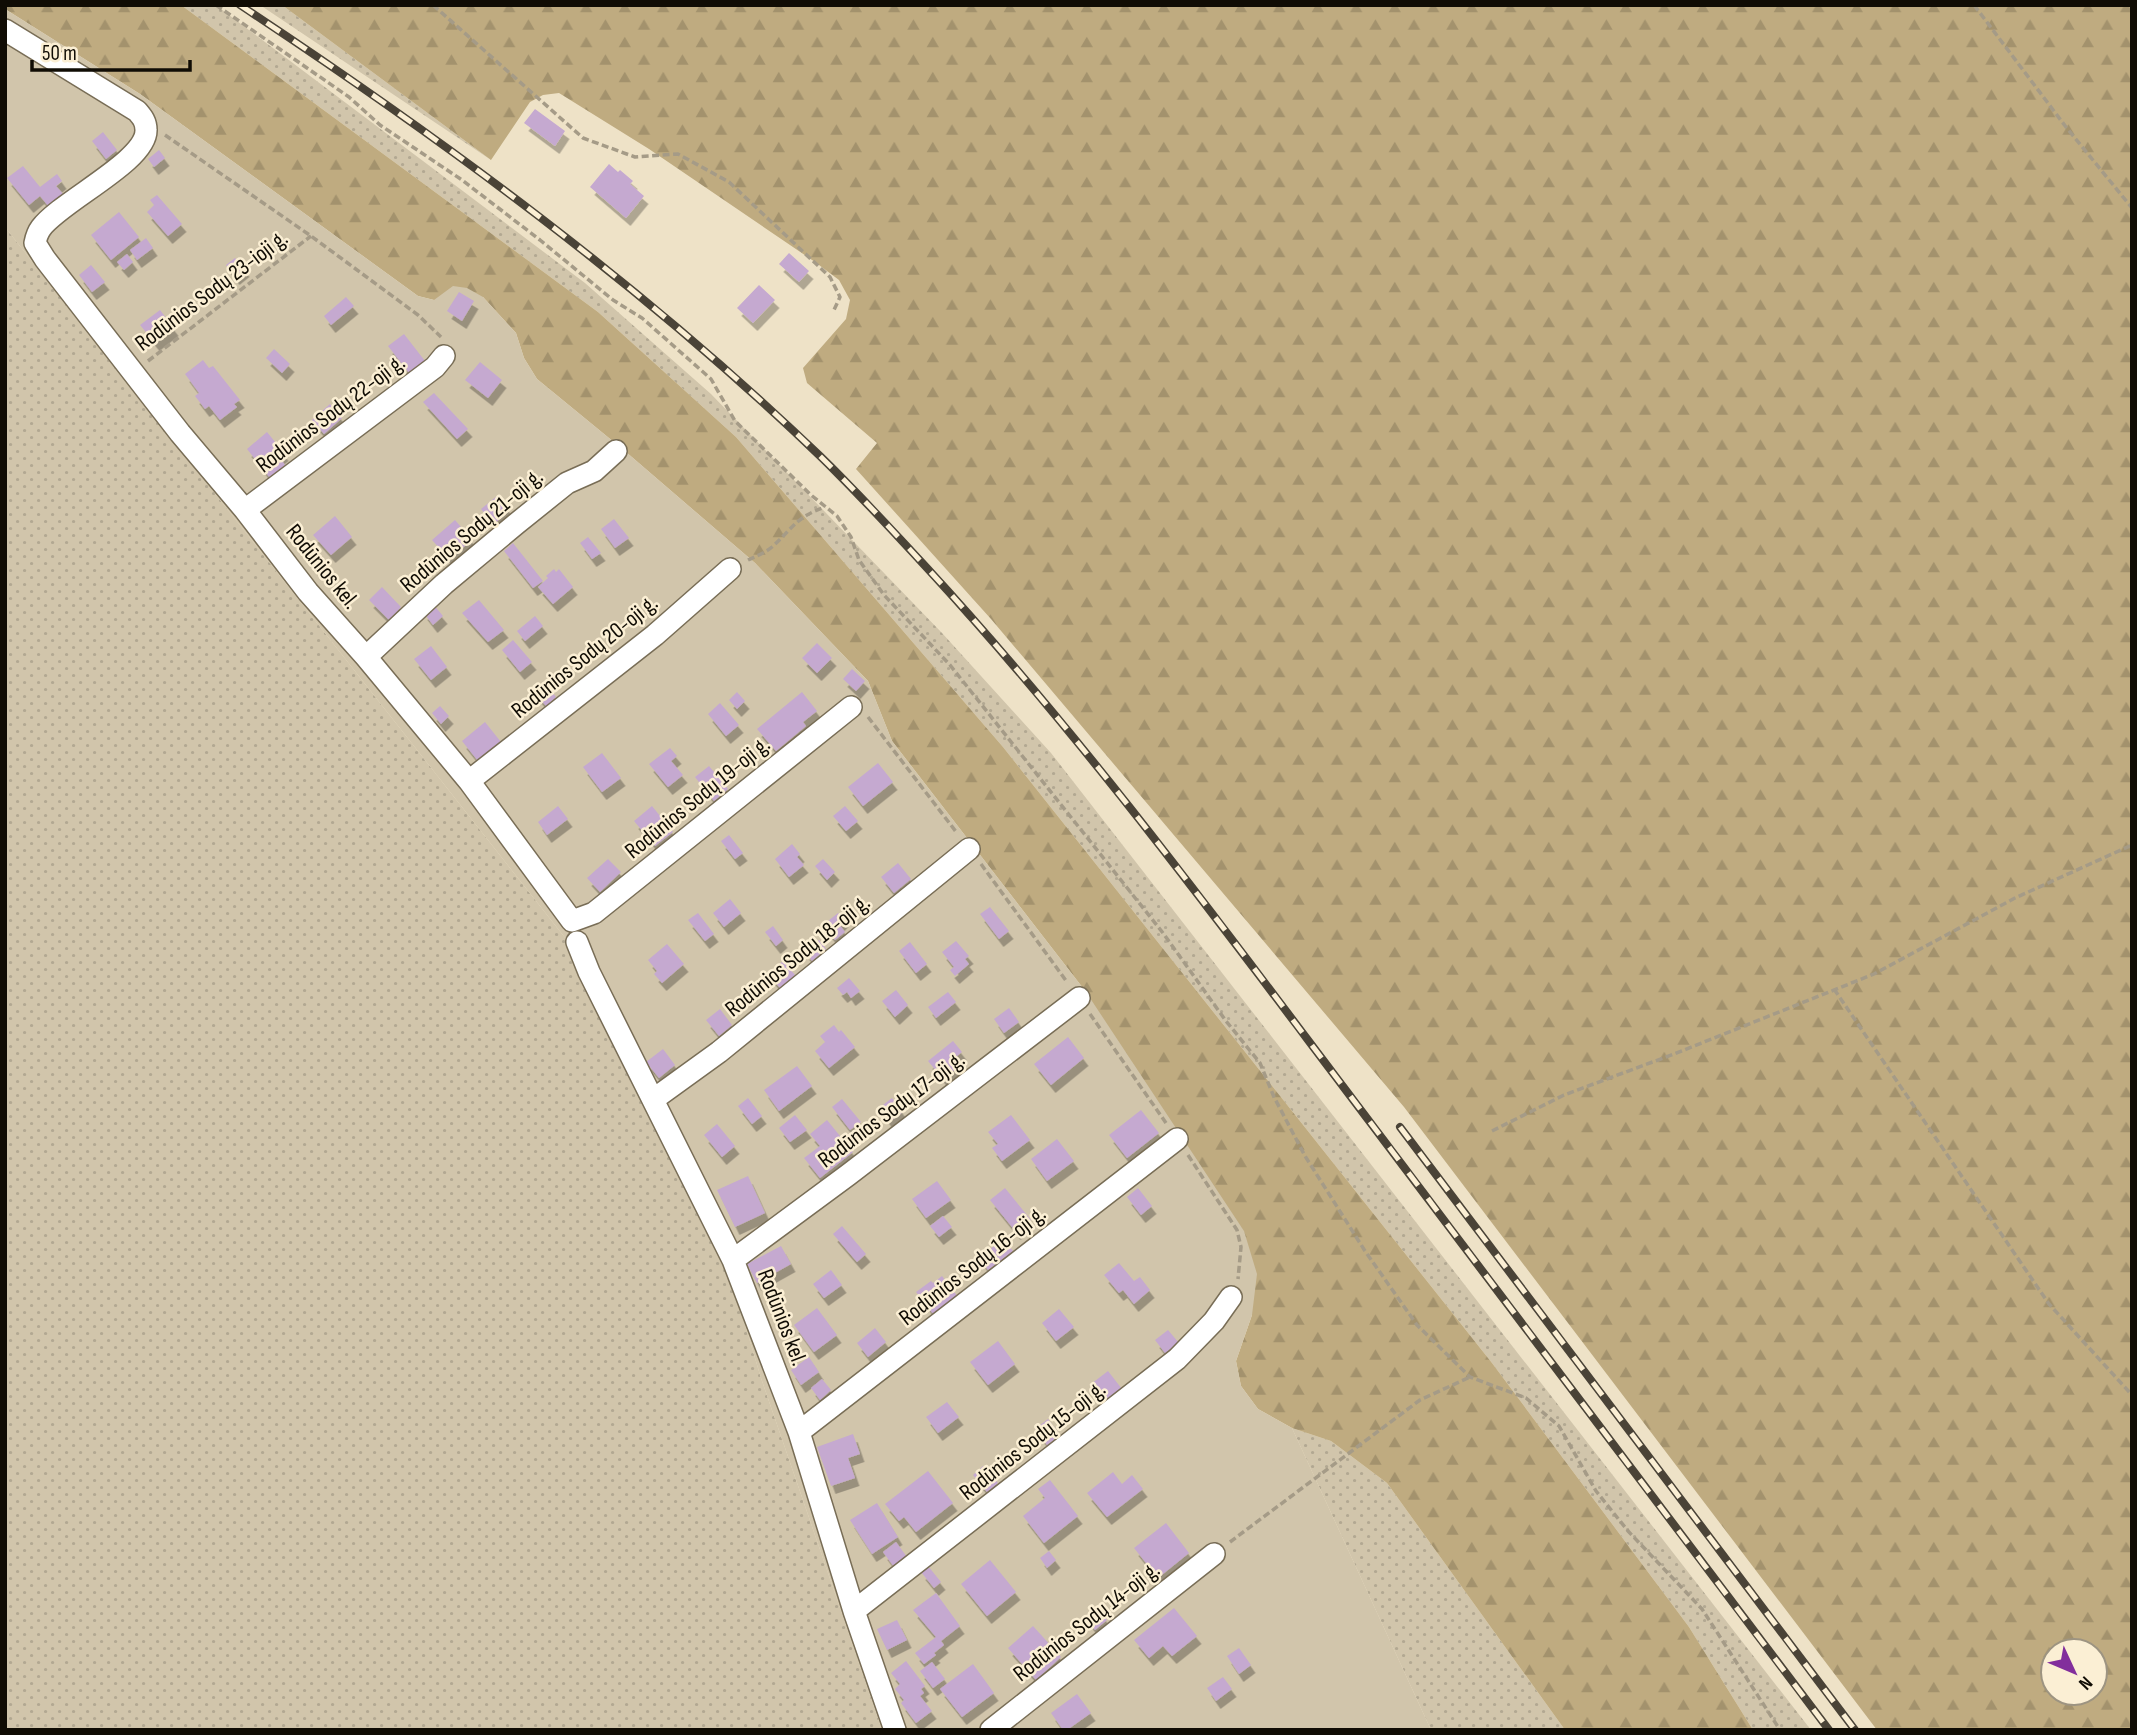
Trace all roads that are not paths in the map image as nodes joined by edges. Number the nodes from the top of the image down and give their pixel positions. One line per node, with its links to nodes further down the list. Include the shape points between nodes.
1 (5, 30): 4 (street, Rodūnios kel., via 137,111 145,121 145,138 133,156 57,212 39,229 35,243)
2 (444, 356): 4 (street, Rodūnios Sodų 22-oji g.)
3 (616, 451): 6 (street, Rodūnios Sodų 21-oji g., via 516,524)
4 (245, 510): 6 (street, Rodūnios kel.)
5 (730, 569): 8 (street, Rodūnios Sodų 20-oji g., via 655,635)
6 (366, 657): 8 (street, Rodūnios kel.)
7 (851, 707): 10 (street, Rodūnios Sodų 19-oji g.)
8 (469, 781): 10 (street, Rodūnios kel.)
9 (970, 849): 12 (street, Rodūnios Sodų 18-oji g.)
10 (574, 931): 12 (street, Rodūnios kel., via 589,972)
11 (1079, 998): 14 (street, Rodūnios Sodų 17-oji g.)
12 (654, 1099): 14 (street, Rodūnios kel.)
13 (1177, 1139): 16 (street, Rodūnios Sodų 16-oji g.)
14 (733, 1260): 16 (street, Rodūnios kel.)
15 (1231, 1297): 18 (street, Rodūnios Sodų 15-oji g., via 1177,1359)
16 (799, 1432): 18 (street, Rodūnios kel.)
17 (1214, 1554): 20 (street, Rodūnios Sodų 14-oji g.)
18 (854, 1611): 19 (street, Rodūnios kel.)
19 (895, 1730)
20 (991, 1730)

